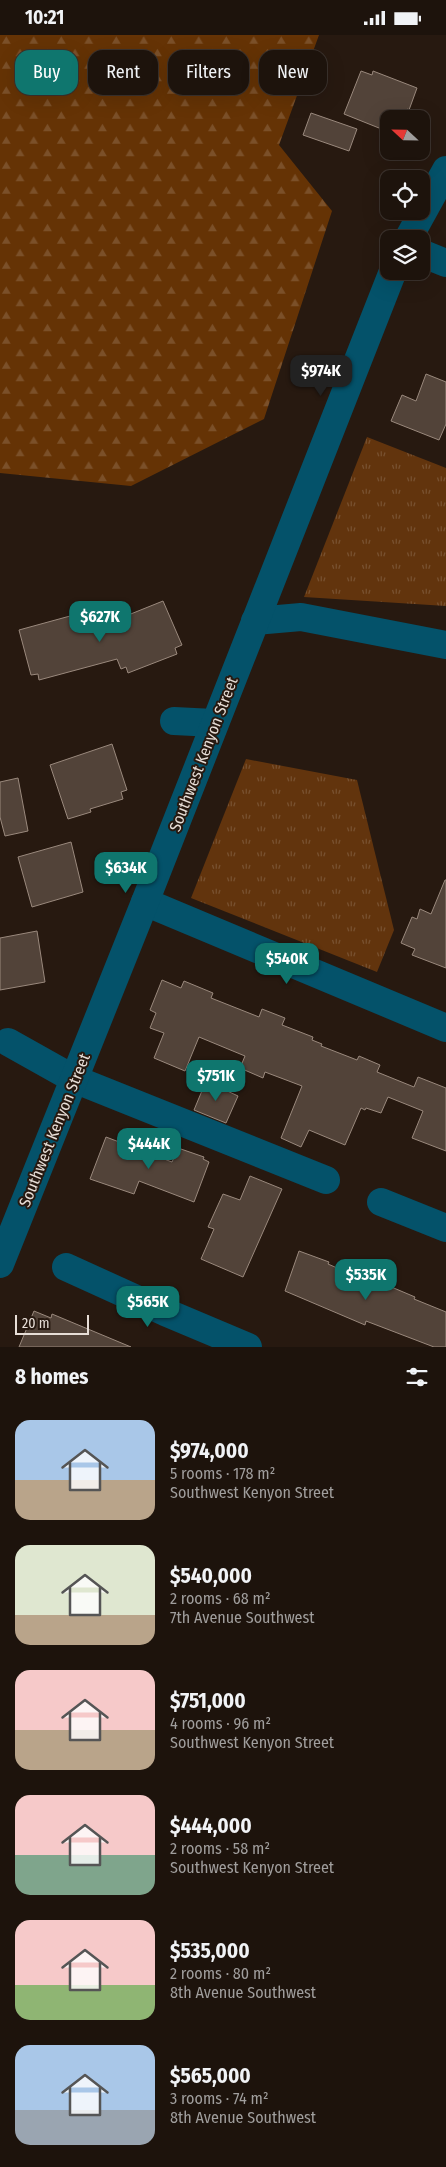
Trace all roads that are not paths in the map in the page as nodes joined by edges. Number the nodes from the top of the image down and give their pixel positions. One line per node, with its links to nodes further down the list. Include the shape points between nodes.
1 (446, 169): 2 (street)
2 (413, 230)
3 (430, 257): 4 (street)
4 (446, 263)
5 (389, 280): 6 (street, Southwest Kenyon Street)
6 (255, 621): 7 (street, via 301,617); 9 (street, Southwest Kenyon Street)
7 (446, 645)
8 (174, 721): 9 (street)
9 (214, 723): 10 (street, Southwest Kenyon Street)
10 (145, 903): 11 (street); 13 (street, Southwest Kenyon Street)
11 (446, 1027)
12 (8, 1042): 13 (street)
13 (74, 1079): 14 (street); 17 (street, Southwest Kenyon Street)
14 (326, 1180)
15 (381, 1202): 16 (street)
16 (446, 1228)
17 (0, 1264)
18 (66, 1267): 19 (street)
19 (248, 1347)

